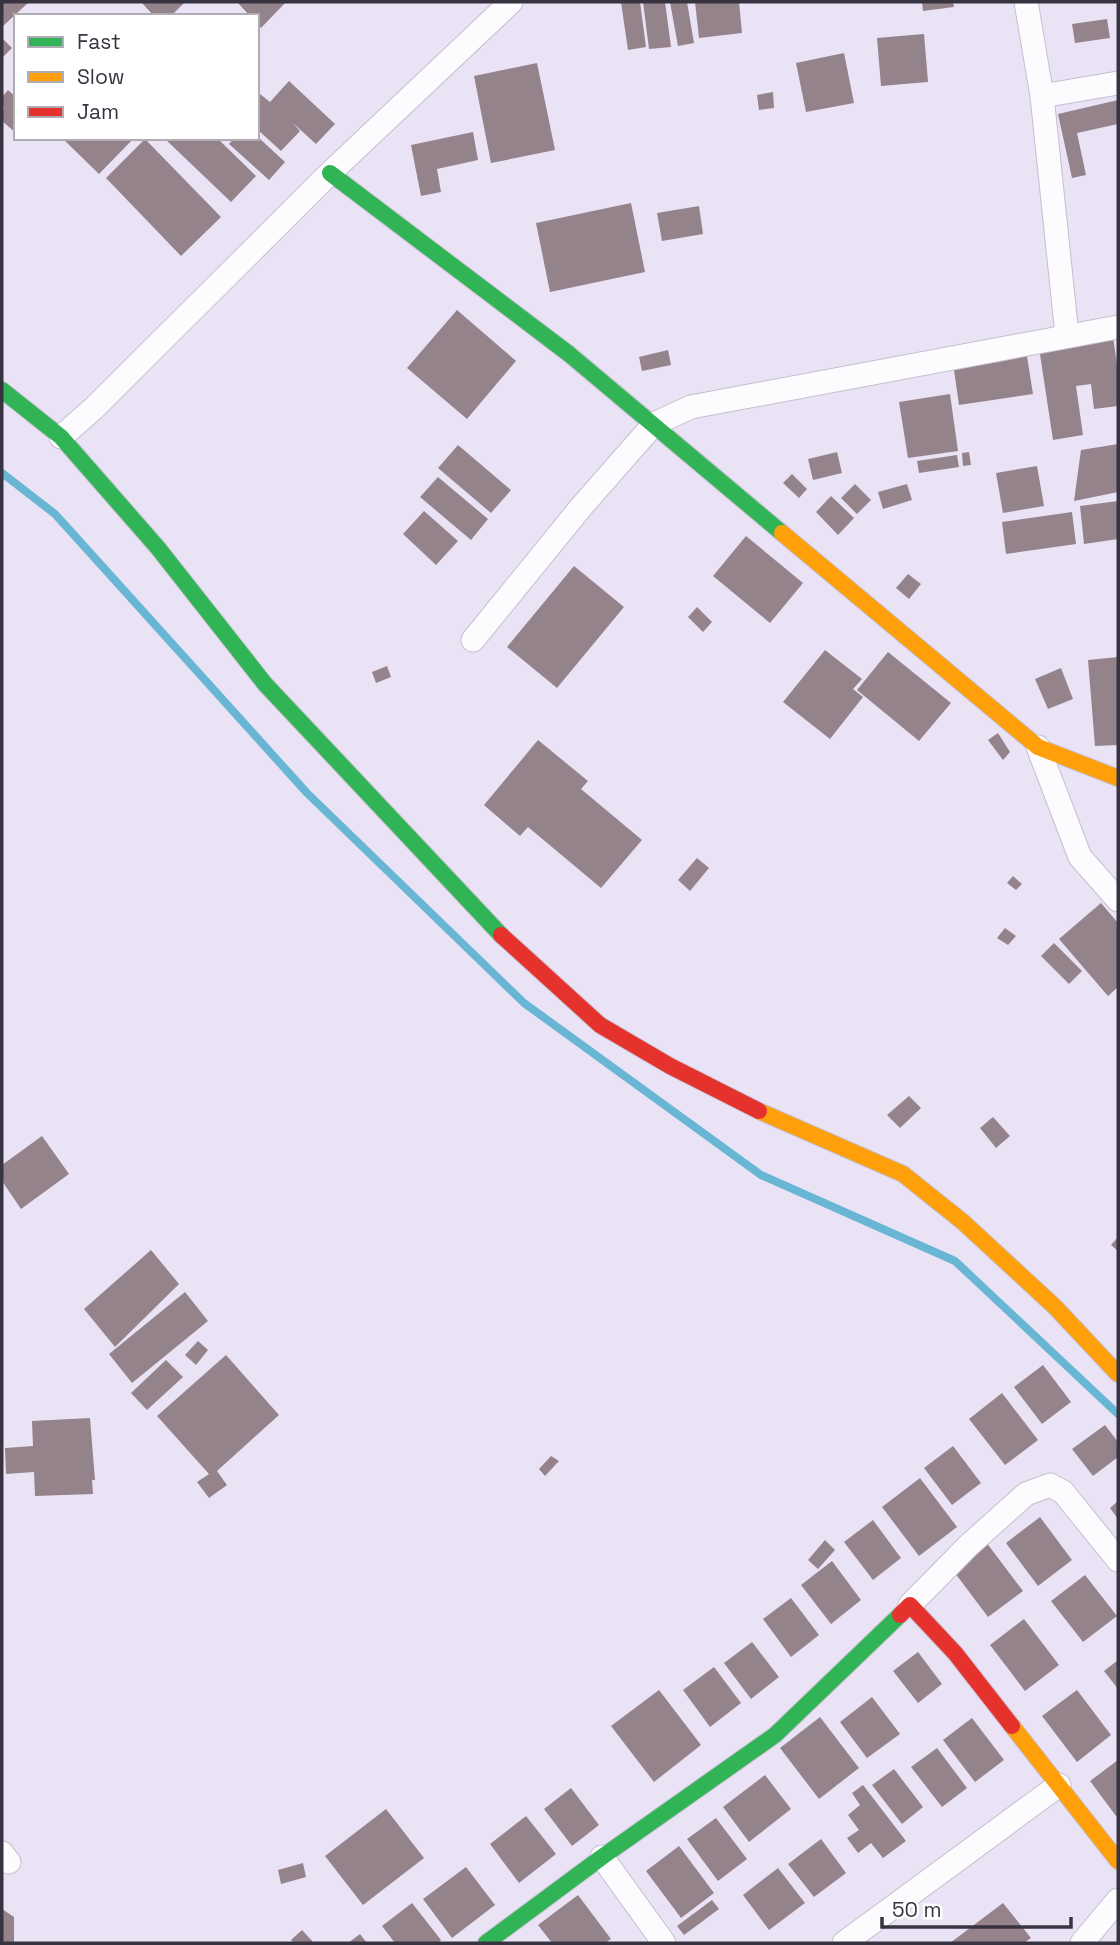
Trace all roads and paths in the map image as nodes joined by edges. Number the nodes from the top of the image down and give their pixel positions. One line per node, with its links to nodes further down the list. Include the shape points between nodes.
1 (511, 2): 5 (street)
2 (1026, 2): 4 (street)
3 (1118, 83): 4 (street)
4 (1042, 96): 7 (street)
5 (330, 173): 9 (street); 10 (street)
6 (1118, 327): 7 (street)
7 (1067, 335): 9 (street, via 691,407)
8 (2, 390): 10 (street)
9 (654, 424): 11 (street); 12 (street)
10 (61, 437): 15 (street, via 158,548 265,684 500,934 600,1025 757,1109 904,1174 1055,1307)
11 (472, 640)
12 (1038, 747): 13 (street); 14 (street, via 1080,858)
13 (1118, 778)
14 (1118, 900)
15 (1118, 1374)
16 (1118, 1560): 17 (street, via 1071,1500 1050,1485 1026,1494)
17 (911, 1605): 18 (street, via 955,1653); 19 (street, via 775,1735)
18 (1059, 1785): 20 (street); 24 (street)
19 (602, 1857): 22 (street); 23 (street)
20 (1118, 1861)
21 (1118, 1900): 25 (street)
22 (486, 1943)
23 (664, 1943)
24 (844, 1943)
25 (1082, 1943)

